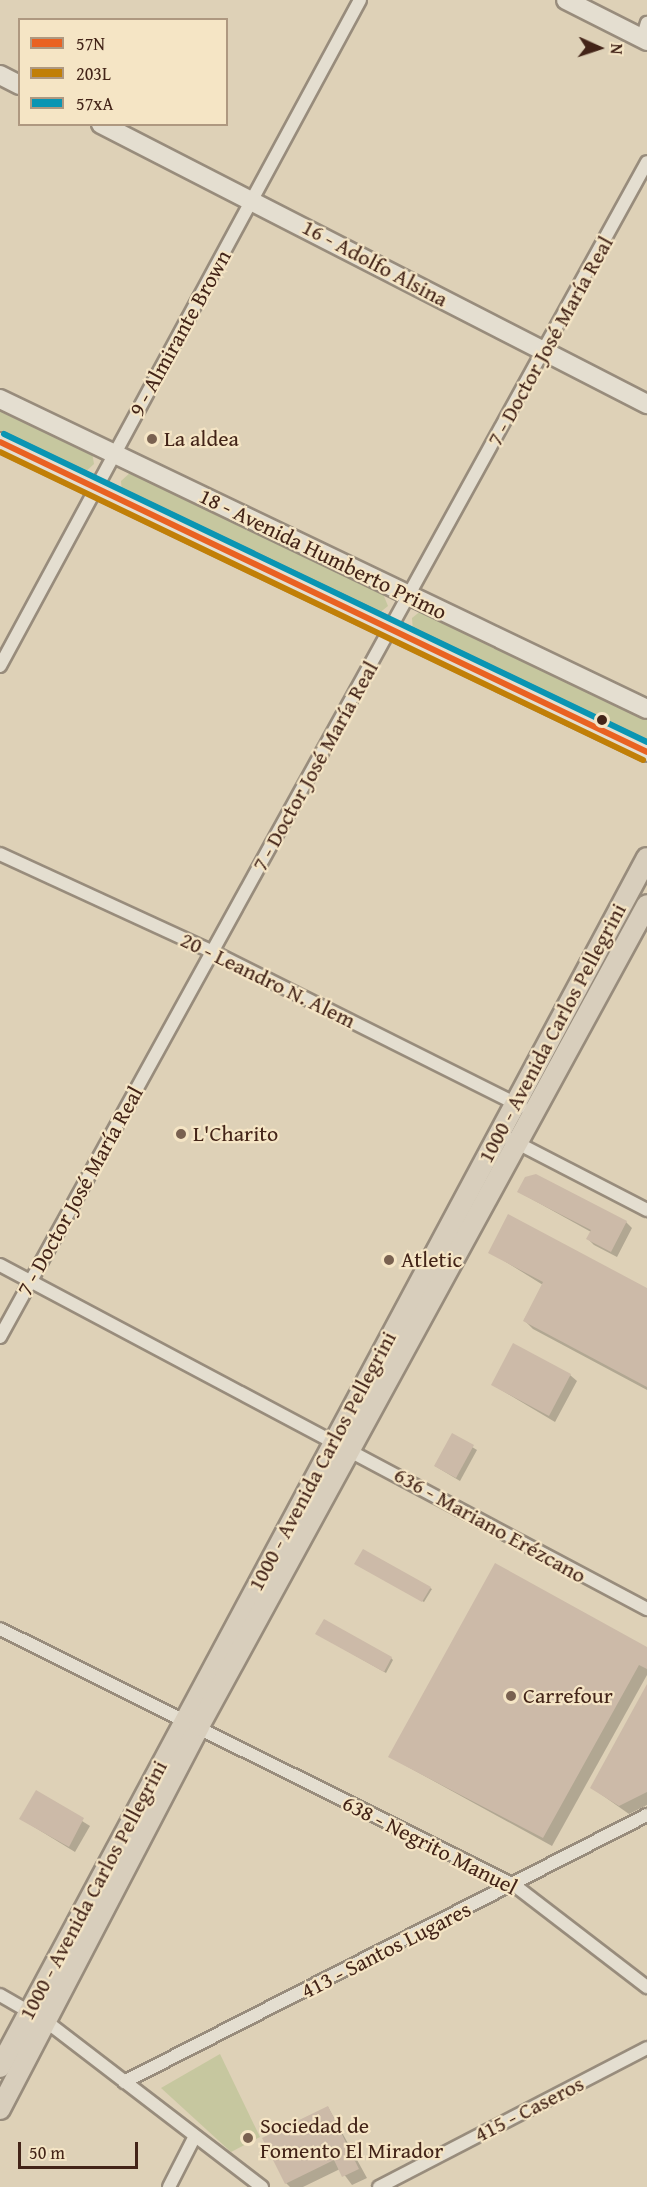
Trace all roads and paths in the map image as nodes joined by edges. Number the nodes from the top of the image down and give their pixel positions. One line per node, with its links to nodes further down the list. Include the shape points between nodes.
1 (360, 0): 8 (street, 9 - Almirante Brown)
2 (566, 0): 3 (main road)
3 (645, 34)
4 (0, 75): 5 (main road)
5 (18, 84)
6 (105, 126): 8 (main road, 16 - Adolfo Alsina)
7 (647, 162): 9 (street, 7 - Doctor José María Real)
8 (255, 199): 9 (main road, 16 - Adolfo Alsina); 13 (street, 9 - Almirante Brown)
9 (545, 353): 11 (main road, 16 - Adolfo Alsina); 15 (street, 7 - Doctor José María Real)
10 (0, 399): 13 (main road, 18 - Avenida Humberto Primo)
11 (647, 404)
12 (0, 442): 14 (main road, 18 - Avenida Humberto Primo)
13 (113, 454): 14 (street, 9 - Almirante Brown); 15 (main road, 18 - Avenida Humberto Primo)
14 (96, 488): 16 (main road, 18 - Avenida Humberto Primo); 17 (street, 9 - Almirante Brown)
15 (409, 596): 16 (street, 7 - Doctor José María Real); 18 (main road, 18 - Avenida Humberto Primo)
16 (392, 628): 19 (main road, 18 - Avenida Humberto Primo); 23 (street, 7 - Doctor José María Real)
17 (0, 666)
18 (647, 709)
19 (647, 752)
20 (0, 854): 23 (street, 20 - Leandro N. Alem)
21 (647, 858): 24 (main road, 1000 - Avenida Carlos Pellegrini)
22 (647, 905): 25 (main road, 1000 - Avenida Carlos Pellegrini)
23 (211, 951): 24 (street, 20 - Leandro N. Alem); 30 (street, 7 - Doctor José María Real)
24 (513, 1102): 25 (street, 20 - Leandro N. Alem); 26 (main road, 1000 - Avenida Carlos Pellegrini)
25 (533, 1111): 27 (main road, 1000 - Avenida Carlos Pellegrini)
26 (498, 1133): 27 (street); 32 (main road, 1000 - Avenida Carlos Pellegrini)
27 (518, 1143): 28 (street); 32 (main road, 1000 - Avenida Carlos Pellegrini)
28 (647, 1210)
29 (0, 1265): 30 (street, 636 - Mariano Erézcano)
30 (31, 1281): 31 (street, 7 - Doctor José María Real); 32 (street, 636 - Mariano Erézcano)
31 (0, 1337)
32 (342, 1443): 33 (street, 636 - Mariano Erézcano); 35 (main road, 1000 - Avenida Carlos Pellegrini)
33 (647, 1609)
34 (0, 1629): 35 (street, 638 - Negrito Manuel)
35 (191, 1723): 37 (street, 638 - Negrito Manuel); 40 (main road, 1000 - Avenida Carlos Pellegrini); 41 (main road, 1000 - Avenida Carlos Pellegrini)
36 (647, 1815): 37 (street, 413 - Santos Lugares)
37 (514, 1885): 38 (street, 638 - Negrito Manuel); 44 (street, 413 - Santos Lugares)
38 (647, 1987)
39 (0, 1995): 40 (street)
40 (30, 2011): 41 (street); 43 (main road, 1000 - Avenida Carlos Pellegrini)
41 (47, 2022): 44 (street); 45 (main road, 1000 - Avenida Carlos Pellegrini)
42 (647, 2048): 49 (street, 415 - Caseros)
43 (0, 2067)
44 (124, 2082): 46 (street)
45 (0, 2109)
46 (195, 2136): 47 (street); 48 (street)
47 (169, 2187)
48 (262, 2187)
49 (379, 2187)

